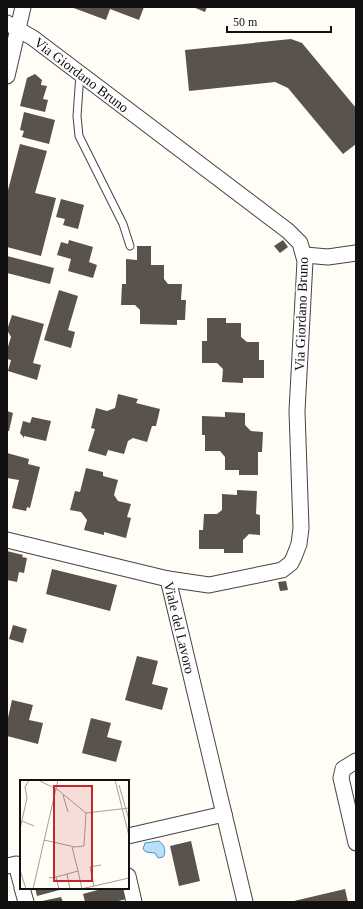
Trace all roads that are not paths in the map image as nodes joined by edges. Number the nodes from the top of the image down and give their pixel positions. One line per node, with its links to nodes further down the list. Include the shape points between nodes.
1 (22, 7): 2 (street)
2 (12, 26): 3 (street, Via Giordano Bruno); 4 (street)
3 (80, 73): 5 (lane, via 77,116 79,136 123,224); 7 (street, Via Giordano Bruno, via 288,231 300,244)
4 (7, 76)
5 (130, 246)
6 (356, 253): 7 (street, via 328,257)
7 (305, 255): 9 (street, Via Giordano Bruno, via 297,411 301,528 297,551 291,563 277,572 209,584)
8 (7, 540): 9 (street, Viale del Lavoro)
9 (168, 579): 11 (street, Viale del Lavoro)
10 (356, 761): 13 (street, via 343,769 341,778)
11 (224, 814): 12 (street); 20 (street, Viale del Lavoro)
12 (129, 836)
13 (356, 844)
14 (15, 864): 15 (street)
15 (20, 880)
16 (129, 880): 19 (street)
17 (22, 889): 18 (street)
18 (26, 902)
19 (134, 902)
20 (245, 902)

